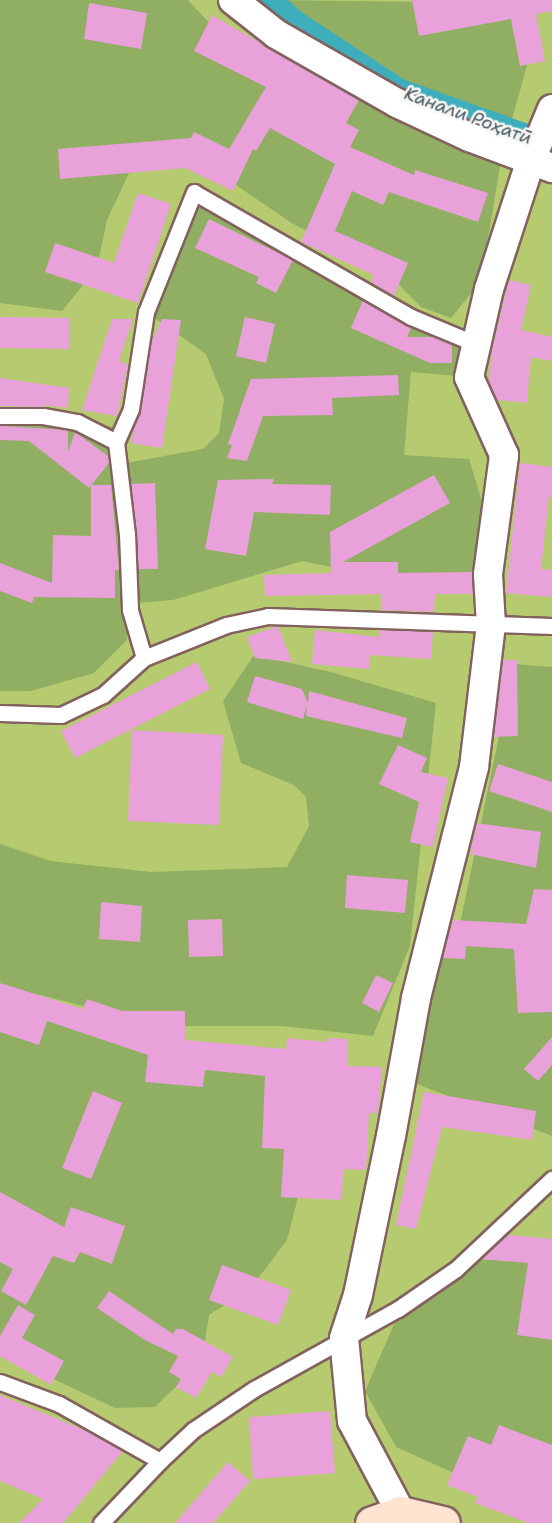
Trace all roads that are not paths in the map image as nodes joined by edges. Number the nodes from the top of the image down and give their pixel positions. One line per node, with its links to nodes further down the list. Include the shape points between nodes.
1 (233, 0): 3 (street, via 276,34 351,78 469,136)
2 (552, 109): 3 (street)
3 (540, 159): 4 (street, via 489,289)
4 (476, 344): 6 (lane, via 411,317 194,192 146,312 131,409); 7 (street, via 469,377 504,455 488,574)
5 (0, 416): 6 (lane, via 43,416 77,422)
6 (116, 442): 9 (lane, via 127,534 130,610)
7 (491, 625): 8 (lane); 9 (lane, via 268,616 226,625); 12 (street, via 474,767 416,998 358,1295)
8 (552, 626)
9 (144, 658): 10 (lane, via 103,695 61,715)
10 (0, 714)
11 (552, 1179): 12 (lane, via 456,1269 398,1309)
12 (344, 1338): 14 (lane, via 236,1401 193,1430); 15 (street, via 352,1421)
13 (0, 1382): 14 (lane, via 58,1404)
14 (160, 1461): 16 (lane)
15 (387, 1518): 17 (street)
16 (101, 1523)
17 (442, 1523)

